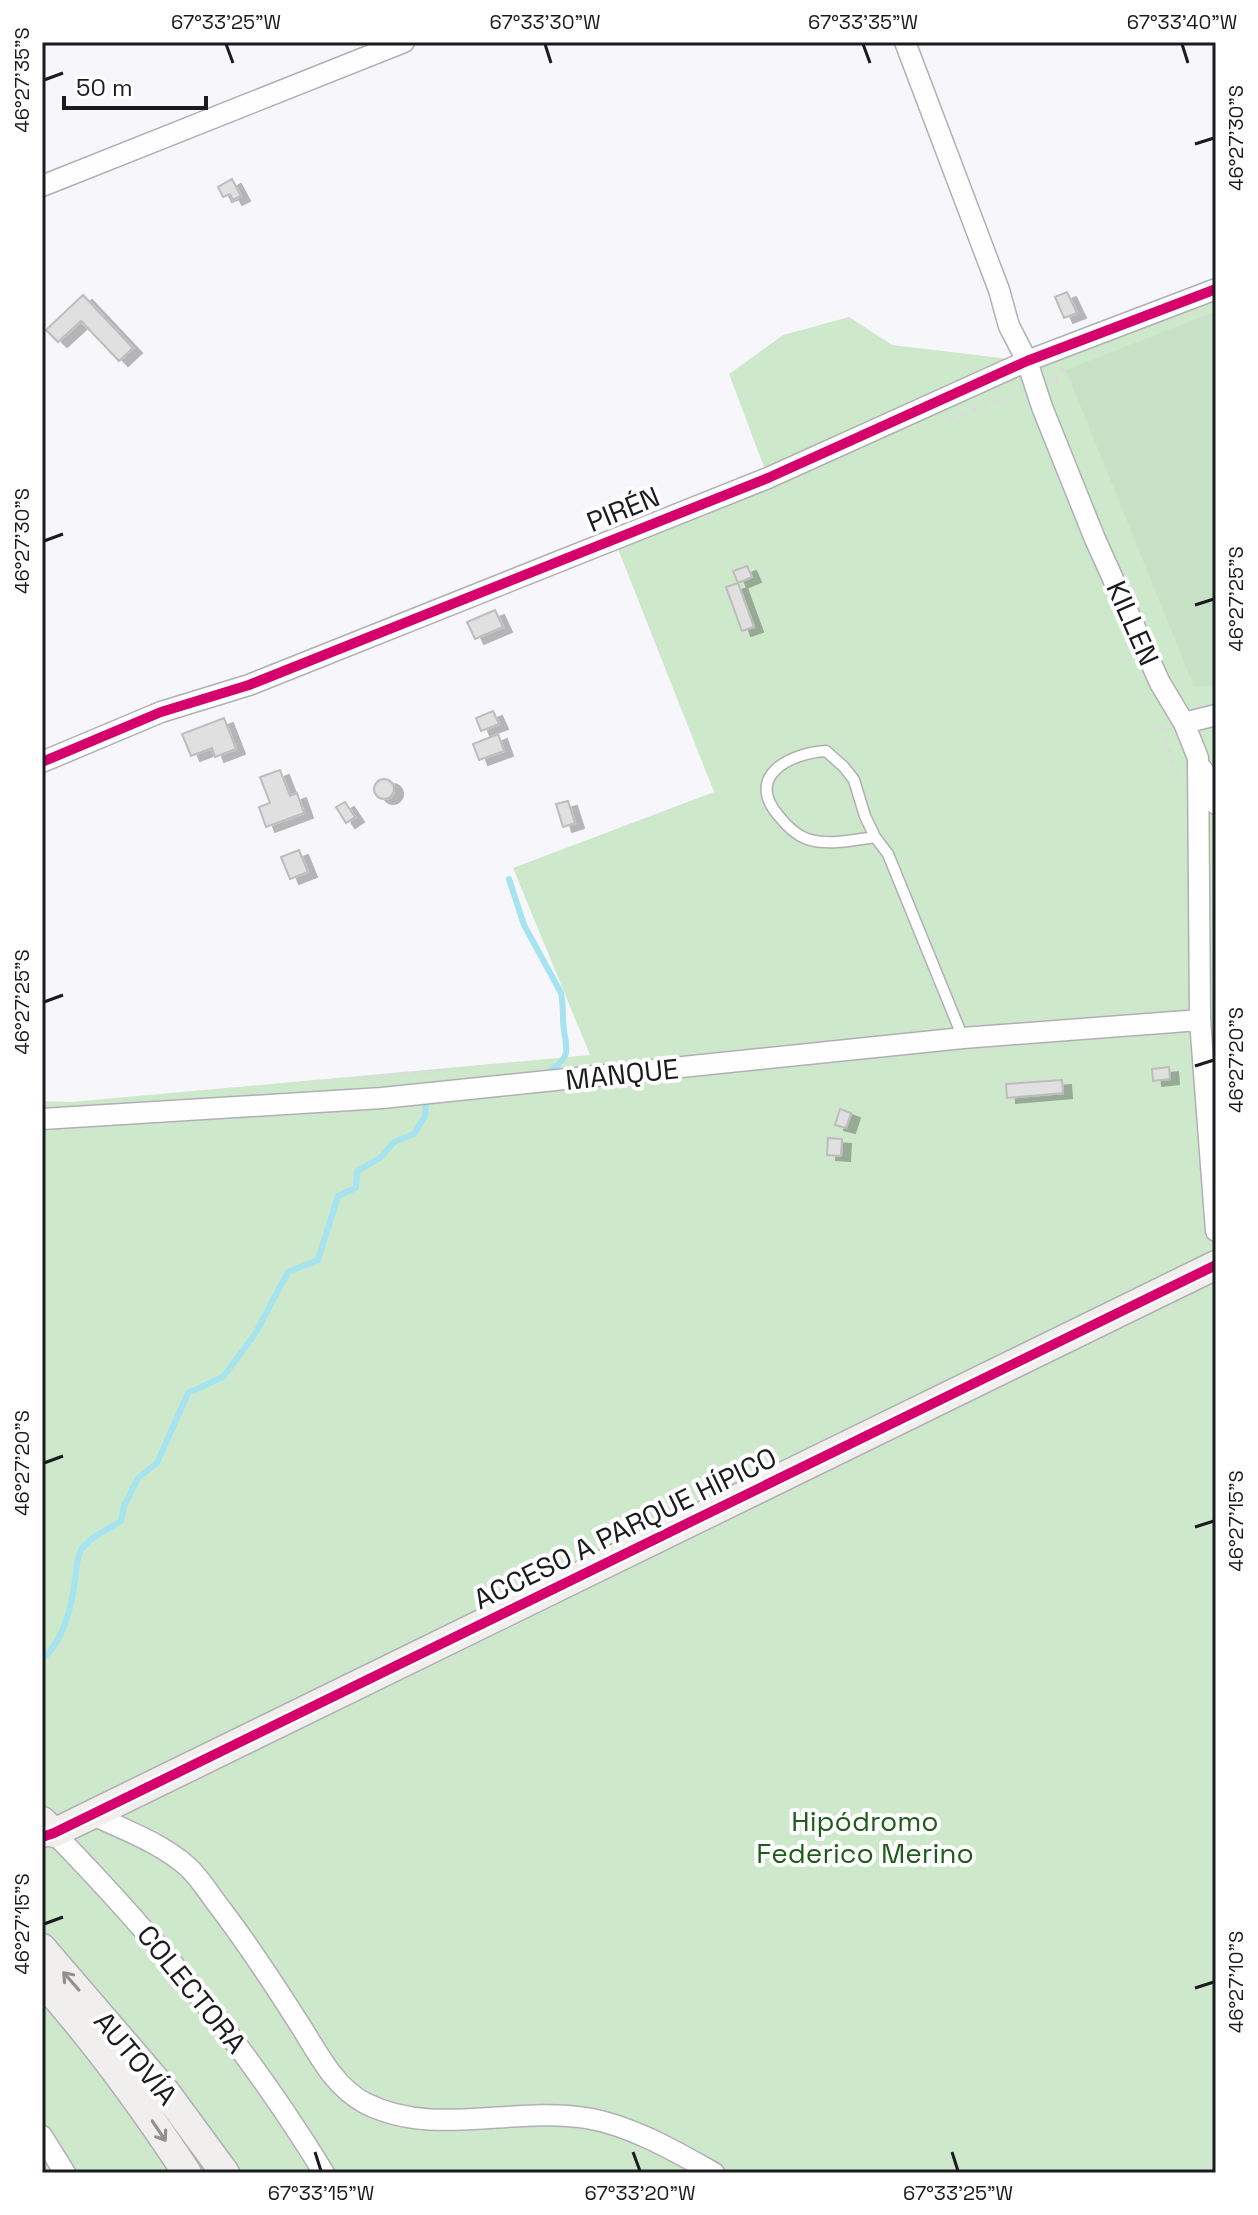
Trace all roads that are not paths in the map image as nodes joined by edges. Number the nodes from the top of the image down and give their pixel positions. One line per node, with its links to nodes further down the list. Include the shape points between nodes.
1 (404, 42): 3 (street)
2 (905, 42): 5 (street, KILLEN, via 1009,326)
3 (42, 186)
4 (1216, 289): 5 (street, PIRÉN)
5 (1027, 361): 7 (street, KILLEN, via 1095,539 1160,683); 9 (street, PIRÉN, via 768,478)
6 (1216, 715): 7 (street)
7 (1184, 723): 8 (street, KILLEN)
8 (1198, 758): 10 (street); 12 (street, KILLEN)
9 (42, 762)
10 (1216, 804)
11 (875, 837): 11 (lane, via 854,780 826,751 792,759 767,779 774,811 805,839 830,843); 13 (lane, via 888,854)
12 (1200, 1020): 13 (street, MANQUE); 15 (street, KILLEN)
13 (963, 1038): 14 (street, MANQUE, via 382,1098)
14 (42, 1119)
15 (1216, 1231)
16 (1216, 1265): 17 (street, ACCESO A PARQUE HÍPICO)
17 (93, 1815): 18 (street, ACCESO A PARQUE HÍPICO); 26 (street, via 169,1852 190,1869 327,2066 345,2090 364,2103 427,2119 585,2117 619,2125)
18 (46, 1830): 25 (street, COLECTORA, via 117,1898 198,1992)
19 (42, 1948): 24 (street, AUTOVÍA, one-way to 19, via 164,2090)
20 (42, 1981): 23 (street, AUTOVÍA, one-way to 23, via 122,2077)
21 (42, 2136): 22 (street)
22 (65, 2173)
23 (187, 2173)
24 (225, 2173)
25 (324, 2173)
26 (714, 2173)

